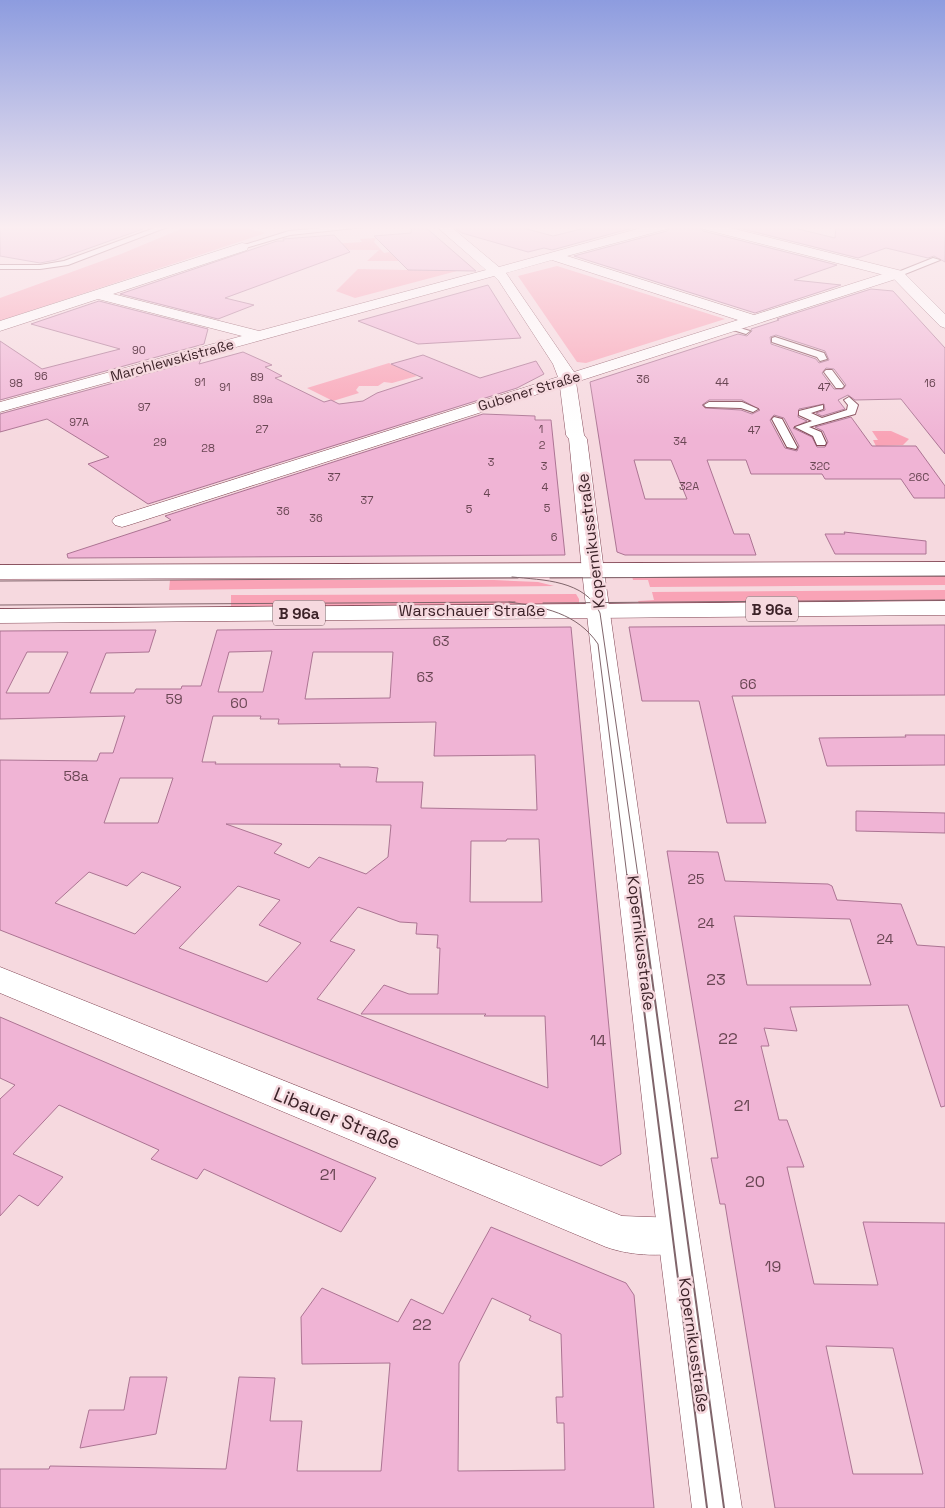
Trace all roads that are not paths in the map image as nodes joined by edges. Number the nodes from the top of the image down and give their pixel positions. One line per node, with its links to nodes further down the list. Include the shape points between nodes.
1 (89, 296): 9 (street)
2 (105, 296): 11 (street)
3 (406, 296): 11 (street, Marchlewskistraße)
4 (517, 296): 15 (street, Kopernikusstraße, via 566,372)
5 (663, 296): 10 (street)
6 (832, 296): 10 (street, Gubener Straße)
7 (919, 296): 8 (street)
8 (945, 323)
9 (0, 326)
10 (745, 326): 15 (street, Gubener Straße)
11 (259, 336): 19 (street, Marchlewskistraße)
12 (776, 340): 13 (lane, via 821,355)
13 (823, 360)
14 (829, 372): 16 (lane)
15 (567, 379): 26 (street, Gubener Straße); 28 (street, Kopernikusstraße, via 584,482)
16 (839, 386)
17 (849, 400): 22 (lane, via 853,405 852,412)
18 (709, 405): 21 (lane, via 742,405)
19 (0, 407)
20 (820, 408): 22 (lane, via 802,413)
21 (753, 409)
22 (822, 421): 23 (lane)
23 (800, 427): 24 (lane, via 817,434); 25 (lane, via 779,423)
24 (821, 443)
25 (792, 447)
26 (122, 521)
27 (945, 569): 28 (street)
28 (593, 571): 29 (street); 31 (street, Kopernikusstraße)
29 (0, 572)
30 (945, 608): 31 (street, Warschauer Straße / B 96a)
31 (598, 610): 32 (street, Warschauer Straße / B 96a); 34 (street, Kopernikusstraße)
32 (0, 616)
33 (0, 979): 34 (street, Libauer Straße, via 605,1228 621,1234)
34 (678, 1236): 35 (street, Kopernikusstraße)
35 (716, 1508)

